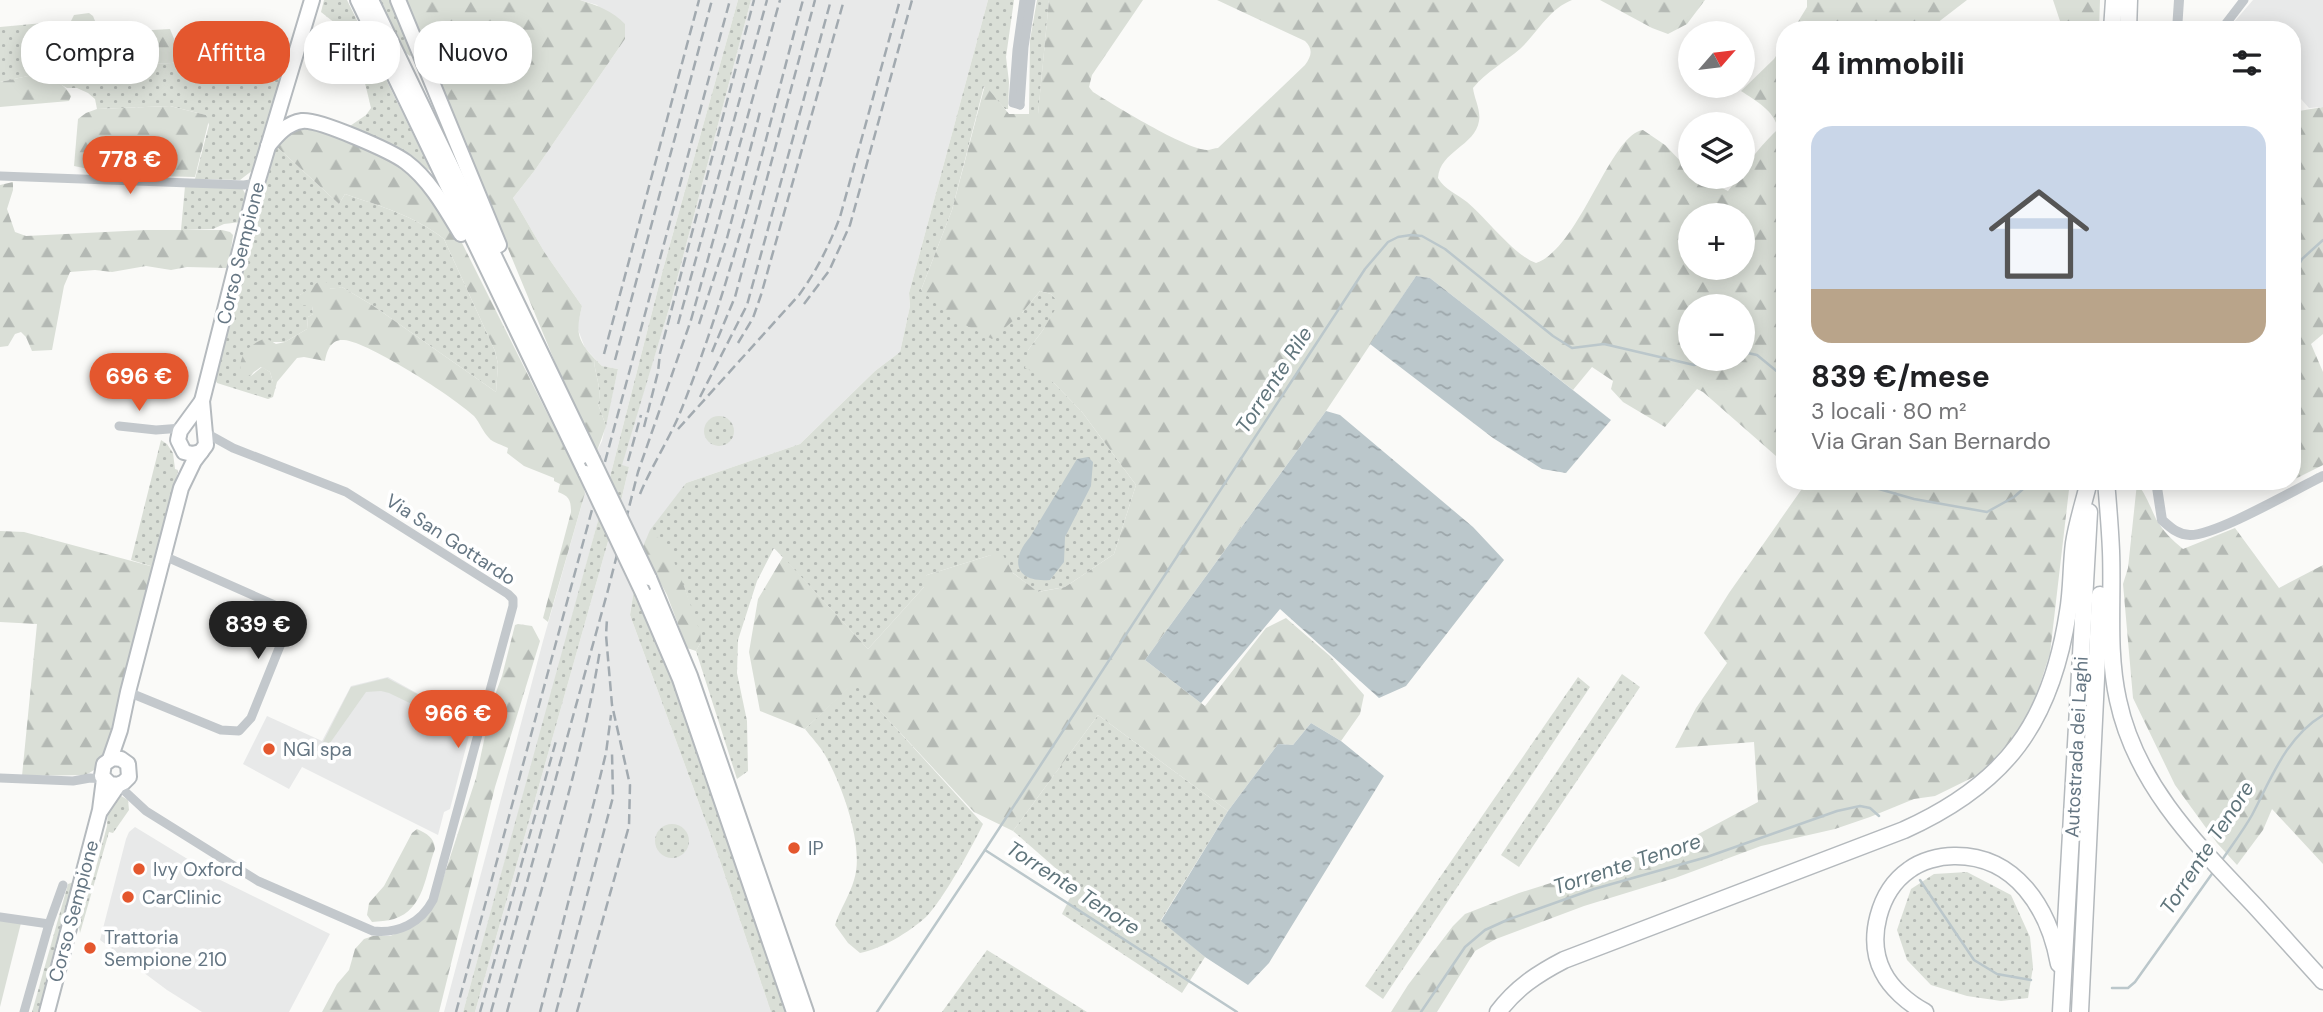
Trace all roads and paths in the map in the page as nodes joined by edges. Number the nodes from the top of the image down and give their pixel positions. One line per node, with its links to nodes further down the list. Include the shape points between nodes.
1 (312, 0): 15 (main road, Corso Sempione)
2 (358, 0): 18 (main road)
3 (371, 0): 18 (main road)
4 (398, 0): 18 (main road, via 502,252)
5 (1024, 0): 6 (street, via 1013,103 1020,105)
6 (1031, 0)
7 (2114, 0): 11 (highway)
8 (2129, 0): 12 (highway)
9 (2179, 0): 13 (street)
10 (2244, 0): 14 (street)
11 (2113, 21)
12 (2128, 21)
13 (2178, 21)
14 (2228, 21)
15 (268, 146): 17 (main road, Corso Sempione); 18 (main road, via 290,124 303,121 318,123 405,162 446,209)
16 (0, 176): 17 (street)
17 (257, 183): 19 (main road, Corso Sempione)
18 (521, 325): 52 (main road, bridge, via 680,680); 53 (main road, bridge, via 592,459 690,676)
19 (202, 401): 21 (main road, Corso Sempione); 23 (main road, Corso Sempione)
20 (119, 426): 22 (street)
21 (184, 427): 22 (street); 23 (main road); 24 (main road, via 178,435)
22 (156, 430): 24 (street)
23 (205, 431): 25 (street, Via San Gottardo); 26 (main road)
24 (180, 447): 26 (main road, via 188,454); 29 (main road)
25 (233, 448): 26 (street, Via San Gottardo); 40 (street, Via San Gottardo, via 346,492 513,599 435,893 429,907 413,922 389,931 373,930 258,881 146,811 136,802)
26 (203, 450): 29 (main road)
27 (2323, 476): 28 (street)
28 (2301, 487)
29 (181, 488): 36 (main road)
30 (2088, 490): 49 (highway, via 2074,543 2069,610 2053,678 2029,731 1989,779 1956,804 1904,830 1564,960 1517,989)
31 (2090, 490): 48 (highway, Autostrada dei Laghi)
32 (2106, 490): 56 (highway, Autostrada dei Laghi)
33 (2107, 490): 47 (highway, via 2111,648 2118,700 2136,756 2180,825)
34 (2157, 490): 35 (street, via 2162,520 2188,536 2209,532)
35 (2294, 490)
36 (162, 555): 37 (main road); 37 (street, via 277,606 288,626 251,718 239,731 221,730)
37 (128, 692): 38 (main road)
38 (120, 730): 39 (main road); 40 (main road)
39 (110, 759): 40 (main road, via 121,759); 42 (main road, via 102,768)
40 (125, 776): 42 (main road, via 110,784); 43 (main road, Corso Sempione)
41 (0, 779): 42 (street)
42 (104, 779): 43 (main road, Corso Sempione)
43 (100, 810): 51 (main road, Corso Sempione)
44 (63, 885): 46 (street)
45 (0, 917): 46 (street)
46 (49, 923): 50 (street)
47 (2323, 981)
48 (2062, 985): 54 (highway, via 2047,923 2022,883 1987,860 1945,856 1903,876 1884,900 1877,926 1883,973); 55 (highway, Autostrada dei Laghi)
49 (1503, 1006)
50 (24, 1012)
51 (47, 1012)
52 (794, 1012)
53 (806, 1012)
54 (1924, 1012)
55 (2061, 1012)
56 (2080, 1012)

